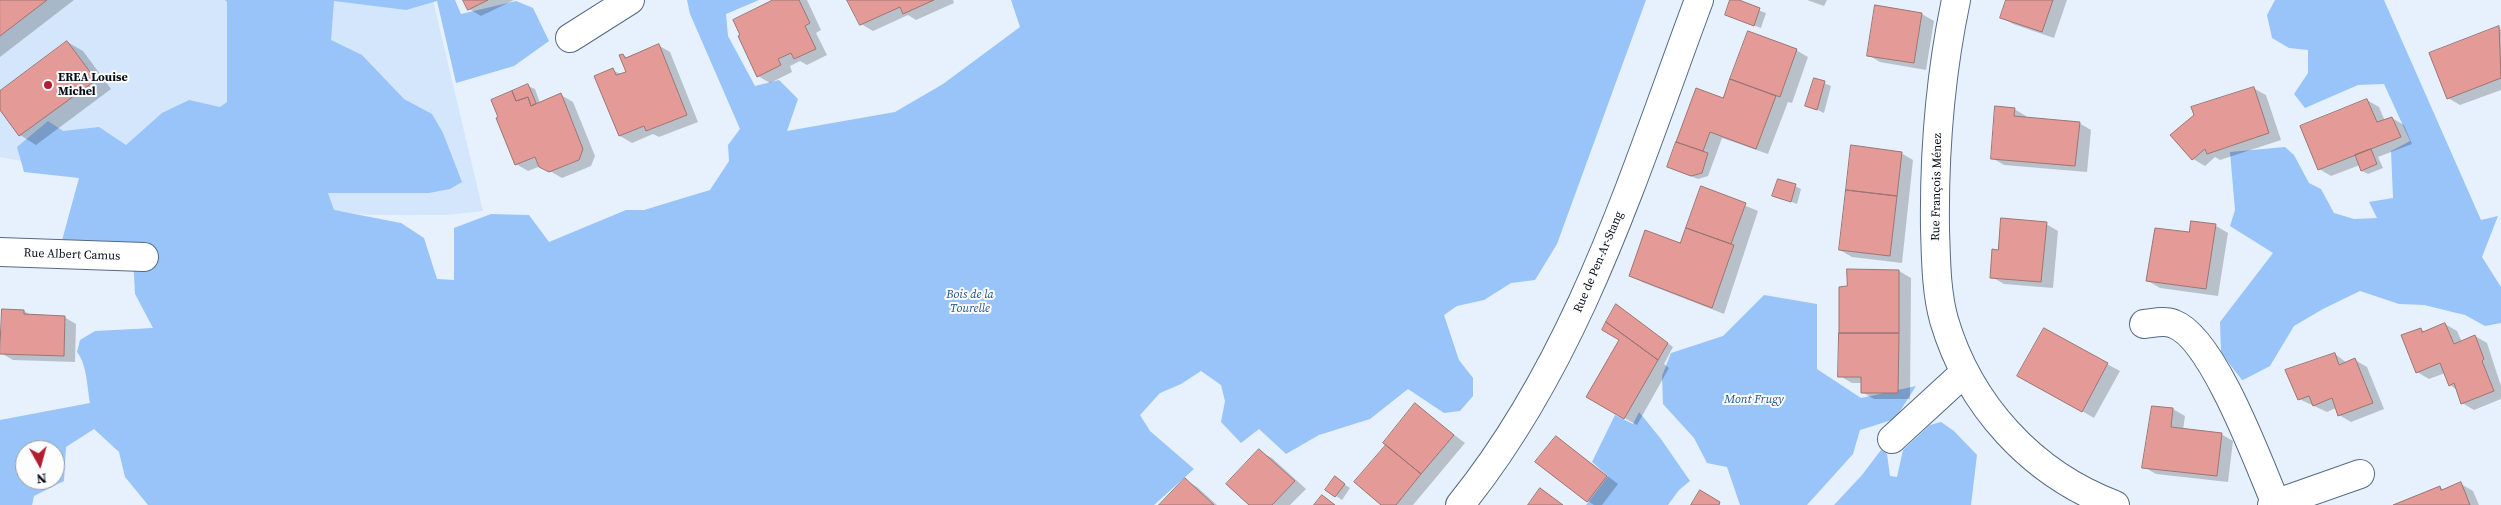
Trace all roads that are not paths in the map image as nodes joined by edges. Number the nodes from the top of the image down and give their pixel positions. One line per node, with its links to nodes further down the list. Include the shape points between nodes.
1 (630, 0): 4 (street)
2 (1700, 0): 13 (street, Rue de Pen-Ar-Stang, via 1593,282 1532,397 1492,462)
3 (1956, 0): 8 (street, Rue François Ménez, via 1938,118 1936,242 1941,305)
4 (570, 38)
5 (0, 252): 6 (street, Rue Albert Camus)
6 (144, 257)
7 (2144, 324): 12 (street, via 2175,324 2197,341 2221,380)
8 (1965, 372): 9 (street); 11 (street, Rue François Ménez, via 2013,440)
9 (1892, 439)
10 (2360, 474): 12 (street)
11 (2085, 499): 14 (street, Rue François Ménez)
12 (2274, 504)
13 (1460, 505)
14 (2115, 505)

